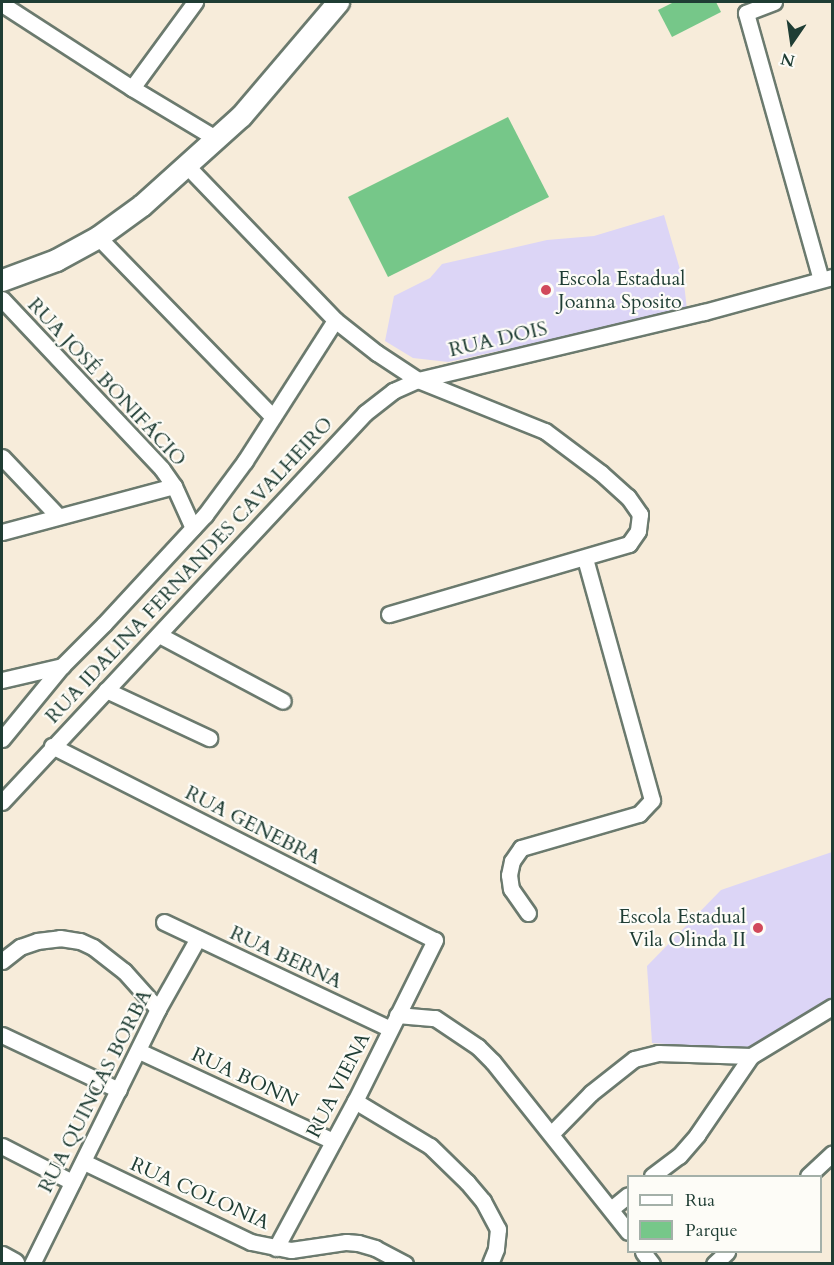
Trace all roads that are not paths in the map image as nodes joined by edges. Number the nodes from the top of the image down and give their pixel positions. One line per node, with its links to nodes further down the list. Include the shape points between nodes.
1 (195, 2): 5 (street)
2 (338, 2): 6 (street, via 257,99)
3 (774, 2): 9 (street, via 746,13)
4 (2, 4): 5 (street)
5 (132, 88): 6 (street)
6 (217, 139): 7 (street)
7 (187, 166): 8 (street); 12 (street)
8 (98, 237): 10 (street, via 56,260); 14 (street)
9 (827, 278): 13 (street, RUA DOIS, via 704,312)
10 (2, 280)
11 (2, 299): 16 (street, RUA JOSÉ BONIFÁCIO, via 140,443)
12 (335, 320): 13 (street); 14 (street)
13 (418, 380): 20 (street, via 545,430 628,497 640,514 638,531 629,544); 22 (street, RUA IDALINA FERNANDES CAVALHEIRO, via 393,391 365,413)
14 (273, 417): 18 (street)
15 (2, 457): 17 (street)
16 (174, 486): 17 (street); 18 (street, RUA JOSÉ BONIFÁCIO)
17 (58, 516): 19 (street)
18 (193, 528): 23 (street)
19 (2, 532)
20 (585, 558): 21 (street); 31 (street, via 652,800 639,814 521,848 509,875 511,889)
21 (389, 614)
22 (159, 635): 25 (street, RUA IDALINA FERNANDES CAVALHEIRO); 26 (street)
23 (62, 666): 24 (street); 28 (street)
24 (2, 680)
25 (106, 690): 27 (street); 29 (street, RUA IDALINA FERNANDES CAVALHEIRO)
26 (283, 701)
27 (209, 738)
28 (2, 739)
29 (52, 746): 30 (street, RUA IDALINA FERNANDES CAVALHEIRO); 34 (street, RUA GENEBRA)
30 (2, 802)
31 (528, 913)
32 (164, 922): 33 (street, RUA BERNA)
33 (198, 938): 37 (street, RUA QUINCAS BORBA); 39 (street, RUA BERNA)
34 (435, 940): 38 (street, RUA VIENA)
35 (2, 961): 37 (street, via 20,947 37,941 80,941 124,971)
36 (832, 1007): 42 (street)
37 (158, 1009): 41 (street, RUA QUINCAS BORBA)
38 (397, 1015): 39 (street, RUA VIENA); 45 (street, via 435,1018 460,1032 493,1062)
39 (390, 1029): 44 (street, RUA VIENA)
40 (2, 1035): 43 (street)
41 (139, 1051): 43 (street, RUA QUINCAS BORBA); 46 (street, RUA BONN)
42 (751, 1056): 45 (street, via 658,1053 634,1059 591,1093); 50 (street, via 697,1135 679,1156)
43 (119, 1090): 49 (street, RUA QUINCAS BORBA)
44 (355, 1101): 46 (street, RUA VIENA); 61 (street, via 430,1146 483,1201 498,1229)
45 (551, 1134): 54 (street)
46 (333, 1141): 56 (street, RUA VIENA)
47 (2, 1146): 52 (street)
48 (832, 1154): 51 (street)
49 (84, 1162): 52 (street, RUA QUINCAS BORBA); 56 (street, RUA COLONIA, via 232,1235)
50 (653, 1175)
51 (809, 1175)
52 (72, 1182): 59 (street, RUA QUINCAS BORBA)
53 (627, 1196): 54 (street)
54 (611, 1209): 55 (street)
55 (627, 1231)
56 (276, 1248): 60 (street, RUA COLONIA, via 352,1243 375,1248)
57 (2, 1258): 58 (main road)
58 (13, 1263)
59 (32, 1263)
60 (405, 1263)
61 (490, 1263)

